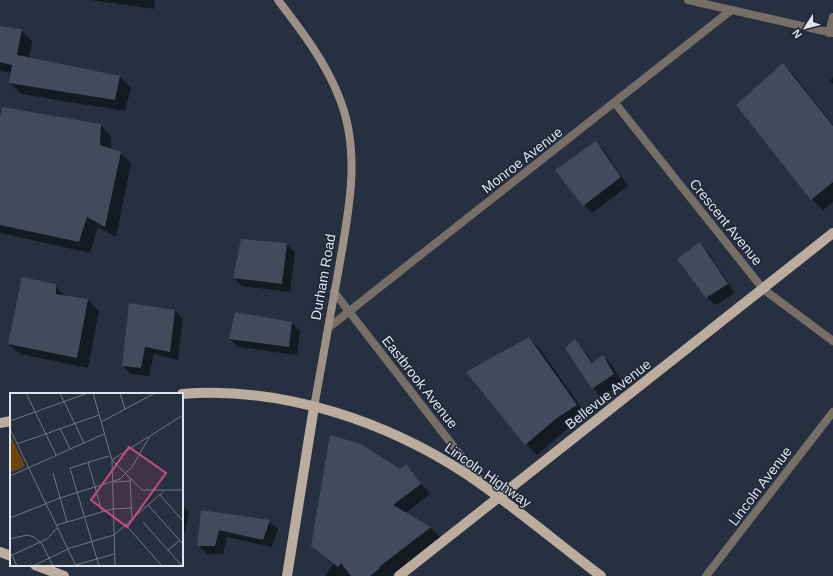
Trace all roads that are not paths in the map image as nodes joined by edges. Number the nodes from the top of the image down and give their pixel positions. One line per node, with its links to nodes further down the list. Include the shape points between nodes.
1 (278, 0): 9 (main road, Durham Road, via 330,76 347,121 351,145 350,194)
2 (688, 0): 3 (street)
3 (730, 11): 5 (street); 6 (street, Monroe Avenue)
4 (833, 17): 5 (street)
5 (831, 33)
6 (615, 103): 8 (street, Crescent Avenue); 10 (street, Monroe Avenue)
7 (833, 233): 8 (main road, Bellevue Avenue)
8 (763, 289): 12 (street, Crescent Avenue); 19 (main road, Bellevue Avenue)
9 (334, 292): 10 (street, Eastbrook Avenue); 11 (main road, Durham Road)
10 (349, 312): 11 (street, Monroe Avenue); 18 (street, Eastbrook Avenue)
11 (328, 328): 14 (main road, Durham Road)
12 (833, 341)
13 (183, 394): 14 (main road, Lincoln Highway, via 243,396)
14 (314, 407): 18 (main road, Lincoln Highway, via 400,437 448,462); 24 (main road, Durham Road)
15 (833, 412): 27 (street, Lincoln Avenue)
16 (10, 421): 17 (main road)
17 (0, 423)
18 (485, 487): 19 (main road, Lincoln Highway)
19 (498, 498): 25 (main road, Bellevue Avenue); 26 (main road, Lincoln Highway)
20 (0, 552): 21 (main road)
21 (10, 556)
22 (38, 566): 23 (main road)
23 (64, 576)
24 (287, 576)
25 (399, 576)
26 (601, 576)
27 (706, 576)

